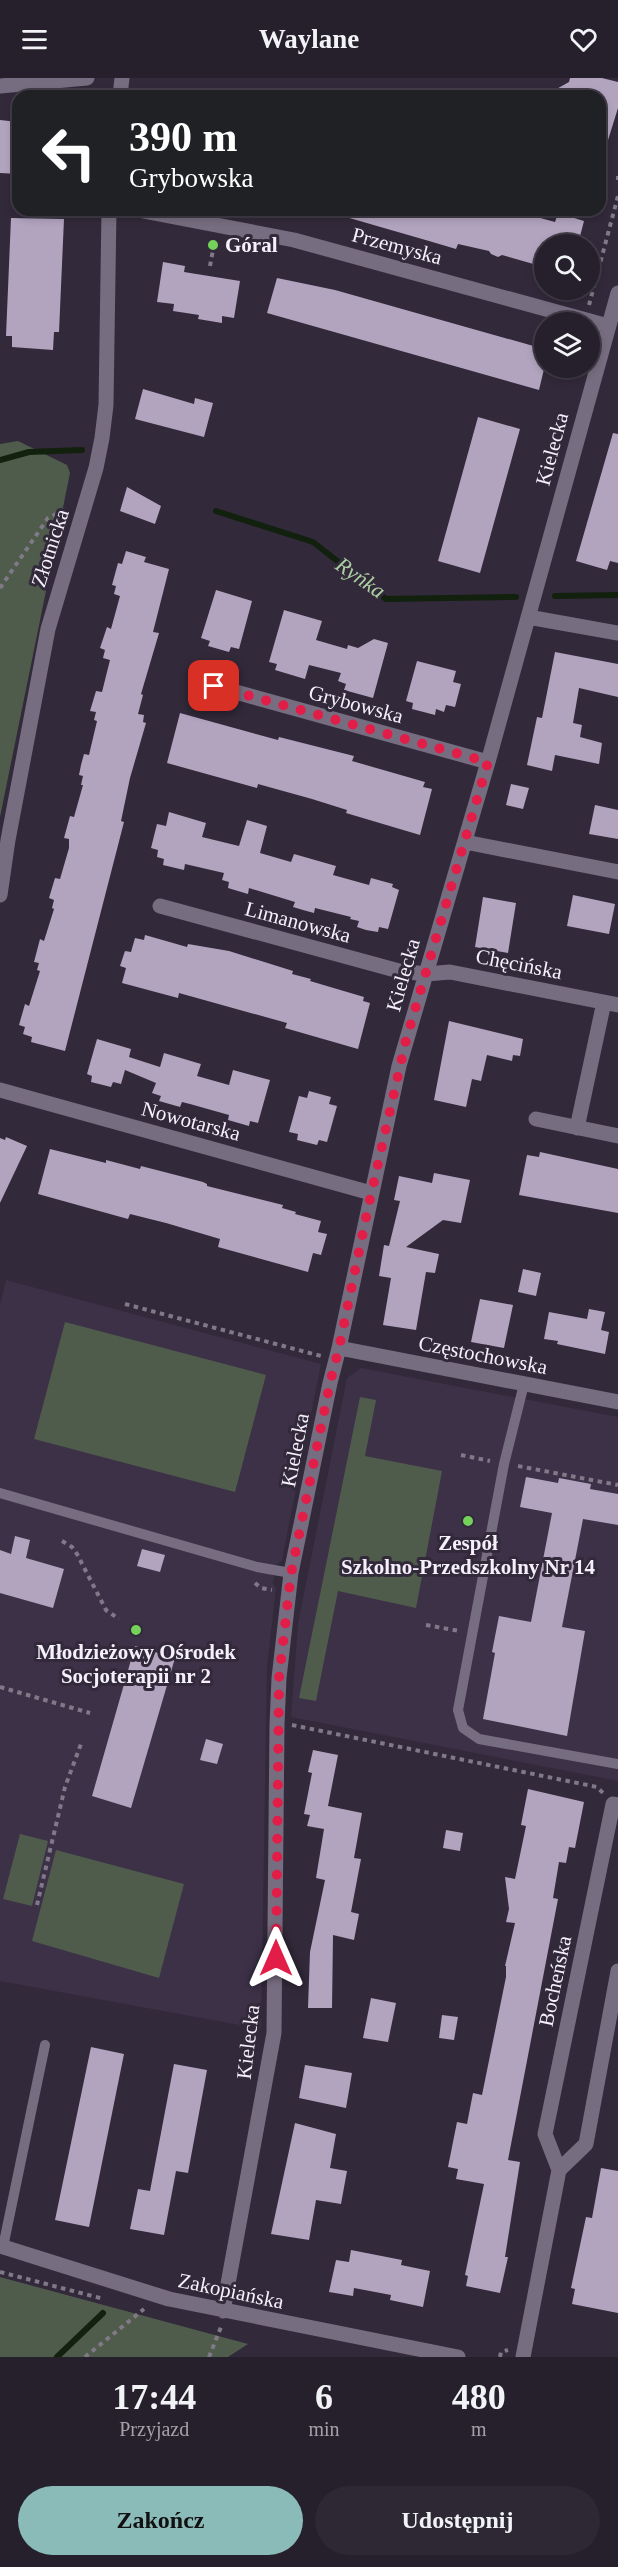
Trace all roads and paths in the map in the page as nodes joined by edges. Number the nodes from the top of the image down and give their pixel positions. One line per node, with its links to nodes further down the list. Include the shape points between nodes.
1 (87, 78): 2 (street)
2 (0, 86)
3 (618, 196): 11 (path)
4 (109, 216): 13 (street, Złotnicka, via 106,405 96,468)
5 (169, 216): 12 (street, Przemyska, via 294,240)
6 (219, 240): 8 (path)
7 (209, 245): 8 (path)
8 (213, 250): 9 (path)
9 (210, 266)
10 (618, 293): 12 (street, Kielecka)
11 (588, 309)
12 (612, 319): 15 (street, Kielecka)
13 (85, 506): 14 (path, via 73,506 48,518); 21 (street, Złotnicka, via 48,629)
14 (0, 588)
15 (528, 616): 16 (street); 18 (street, Kielecka)
16 (618, 633)
17 (214, 686): 18 (street, Grybowska)
18 (488, 762): 19 (street, Kielecka)
19 (465, 842): 20 (street); 23 (street, Kielecka)
20 (618, 872)
21 (0, 895)
22 (160, 906): 23 (street, Limanowska, via 399,971)
23 (426, 974): 24 (street, Chęcińska, via 450,972); 29 (street, Kielecka, via 406,1040)
24 (611, 1004): 27 (street, Chęcińska)
25 (0, 1090): 29 (street, Nowotarska)
26 (536, 1119): 27 (street)
27 (577, 1128): 28 (street)
28 (618, 1136)
29 (371, 1193): 31 (street, Kielecka)
30 (125, 1304): 31 (path)
31 (338, 1354): 32 (street, Częstochowska); 39 (street, Kielecka)
32 (524, 1384): 33 (street, Częstochowska); 35 (lane)
33 (618, 1402)
34 (460, 1455): 35 (path)
35 (504, 1464): 36 (path); 44 (lane)
36 (618, 1485)
37 (0, 1493): 39 (lane)
38 (62, 1541): 42 (path, via 77,1554 106,1610)
39 (291, 1574): 47 (street, Kielecka)
40 (251, 1577): 41 (path, via 261,1588)
41 (276, 1591)
42 (119, 1619)
43 (426, 1624): 44 (path)
44 (472, 1633): 49 (lane, via 458,1710 463,1728 479,1739)
45 (0, 1688): 46 (path)
46 (90, 1713)
47 (277, 1724): 50 (path, via 427,1750 597,1787); 61 (street, Kielecka, via 274,2033)
48 (81, 1744): 51 (path, via 65,1787)
49 (618, 1764)
50 (616, 1804): 54 (street, Bocheńska, via 545,2134)
51 (37, 1905)
52 (618, 1971): 54 (street, via 586,2144)
53 (45, 2045): 55 (lane)
54 (560, 2170): 65 (street)
55 (2, 2247): 61 (street, Zakopiańska, via 168,2299)
56 (0, 2272): 57 (path)
57 (109, 2301)
58 (148, 2304): 60 (path)
59 (132, 2306): 60 (path)
60 (144, 2309): 62 (path)
61 (223, 2311): 63 (path); 64 (street, Zakopiańska)
62 (85, 2357)
63 (209, 2357)
64 (458, 2357)
65 (523, 2357)

